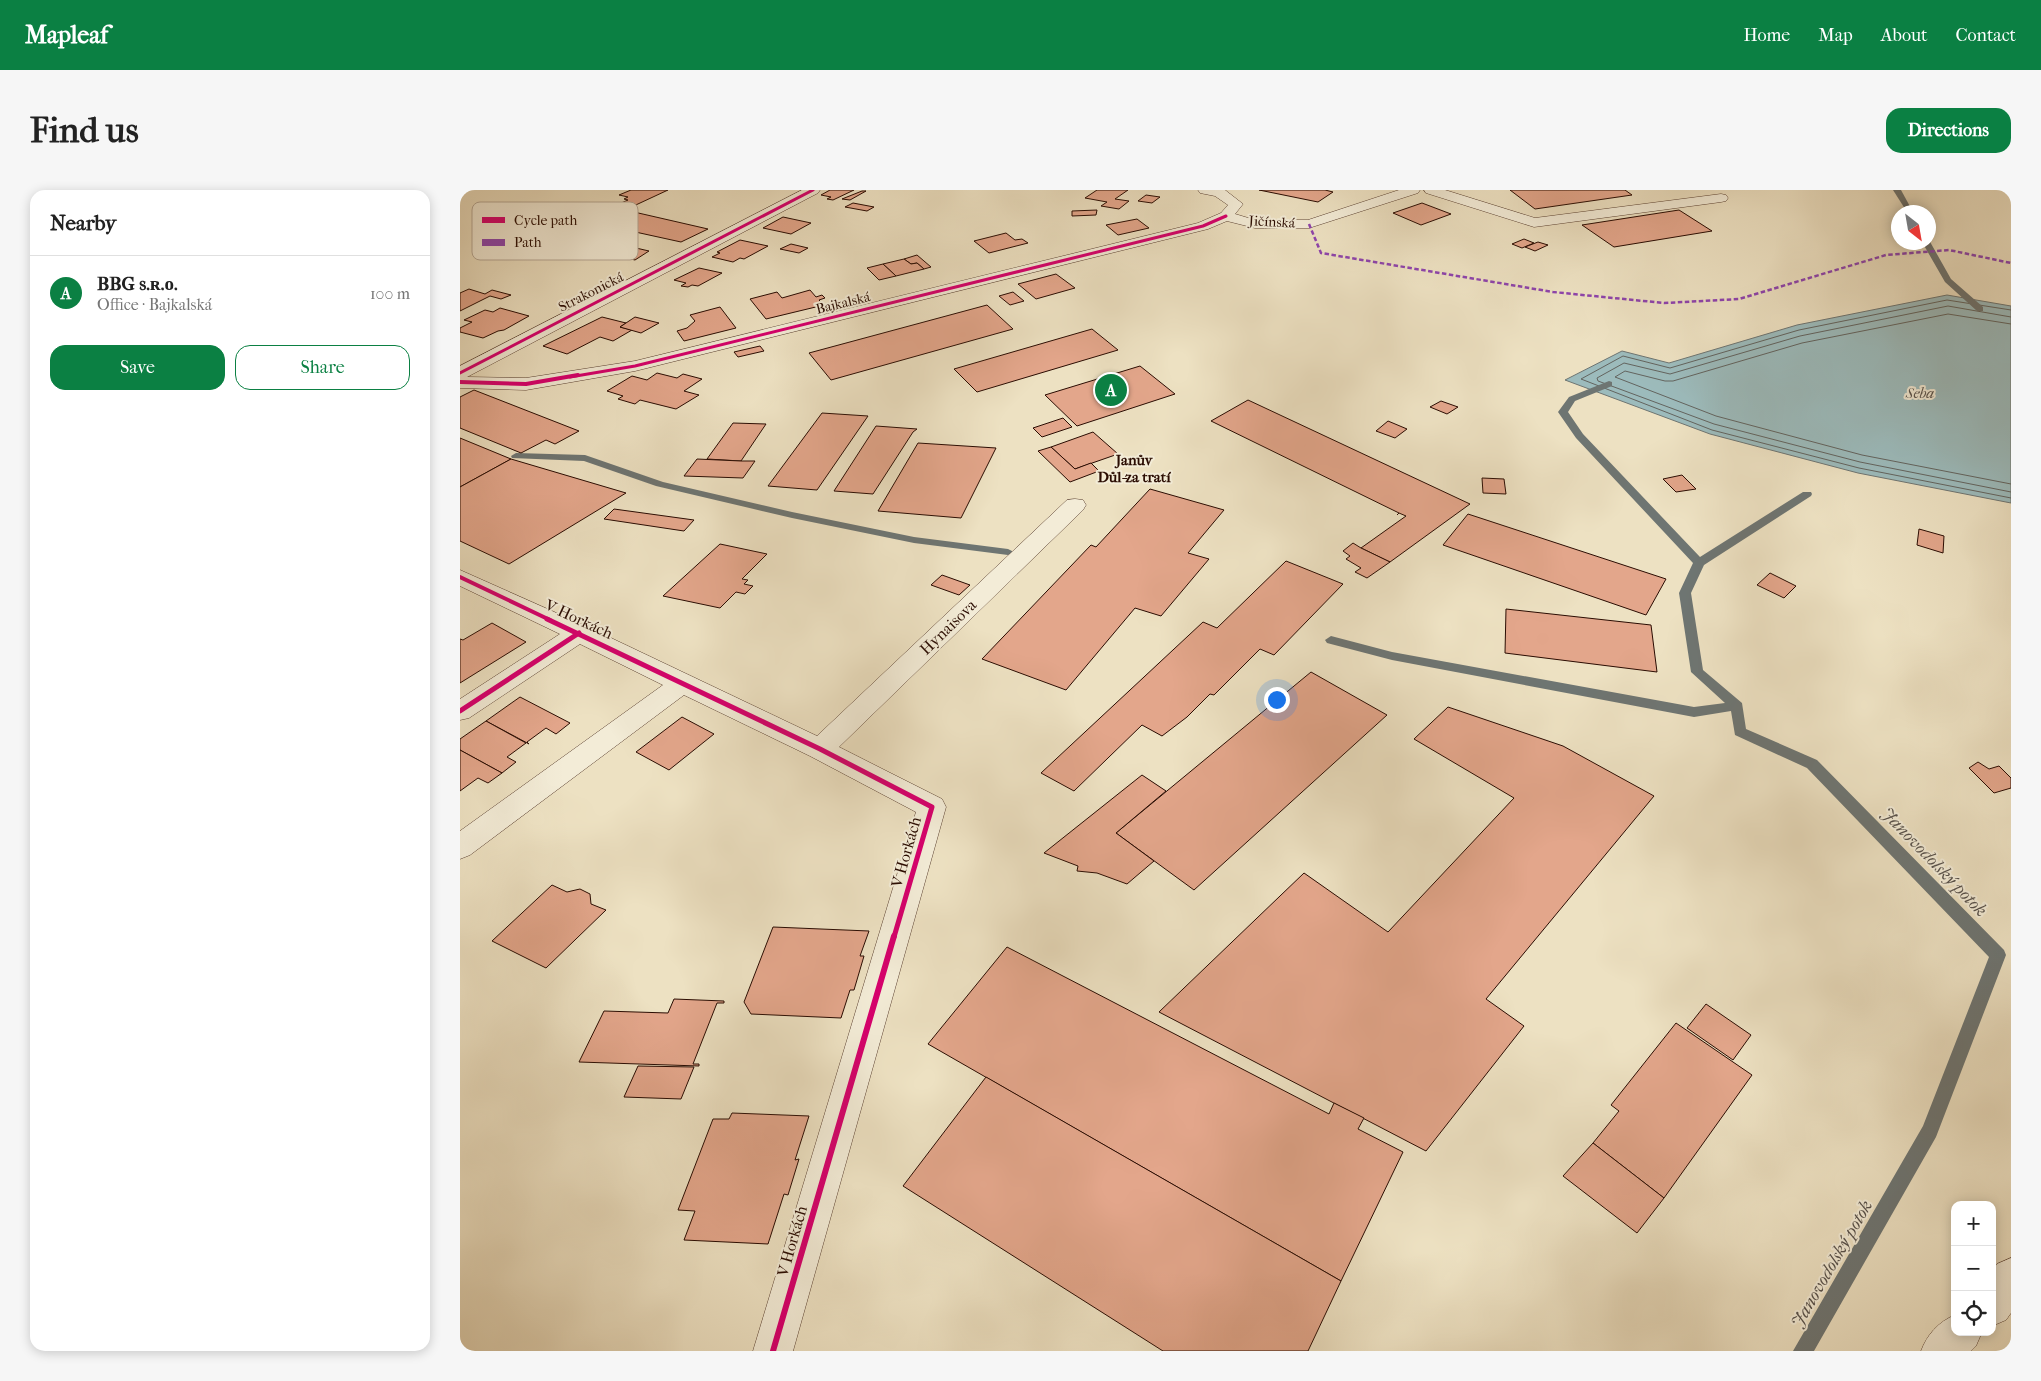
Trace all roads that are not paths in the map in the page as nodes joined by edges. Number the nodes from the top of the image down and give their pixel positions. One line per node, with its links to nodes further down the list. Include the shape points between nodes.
1 (813, 190): 7 (street, Strakonická)
2 (1205, 190): 6 (street, Jičínská, via 1220,193 1236,204)
3 (1413, 190): 6 (street, Jičínská, via 1309,224 1255,224)
4 (1431, 190): 5 (street, via 1534,223)
5 (1721, 198)
6 (1226, 216): 8 (street, Bajkalská, via 1203,226 635,366 526,384)
7 (460, 372)
8 (460, 382)
9 (1075, 506): 14 (street, Hynaisova)
10 (460, 577): 11 (street, V Horkách)
11 (579, 633): 12 (street, V Horkách); 13 (street)
12 (683, 683): 14 (street, V Horkách); 15 (street)
13 (460, 711)
14 (820, 750): 19 (street, V Horkách, via 932,808)
15 (460, 847)
16 (2011, 1278): 17 (street)
17 (1996, 1300)
18 (1958, 1336): 20 (street)
19 (773, 1351)
20 (1941, 1351)

